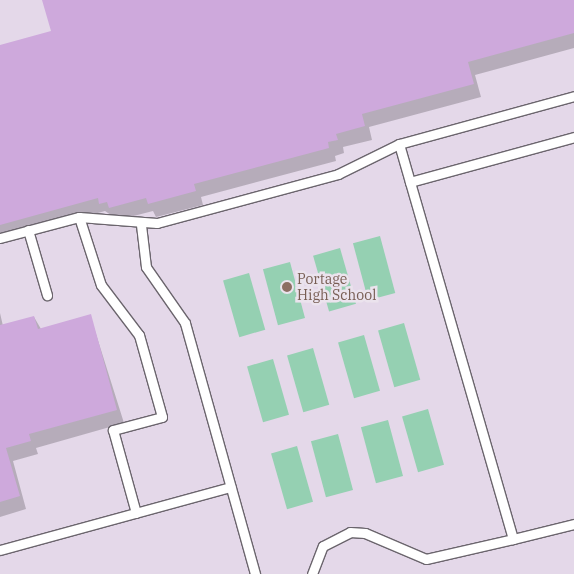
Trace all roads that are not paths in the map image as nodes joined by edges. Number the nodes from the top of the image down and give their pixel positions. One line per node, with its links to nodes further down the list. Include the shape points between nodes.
1 (574, 96): 3 (lane)
2 (574, 137): 4 (lane)
3 (399, 144): 4 (lane); 6 (lane, via 338,174)
4 (410, 182): 13 (lane)
5 (79, 217): 6 (lane); 7 (lane); 11 (lane, via 101,285 145,348 162,416 113,430)
6 (141, 225): 10 (lane, via 146,267 185,323)
7 (28, 230): 8 (lane); 9 (lane)
8 (0, 238)
9 (47, 295)
10 (231, 487): 11 (lane); 15 (lane)
11 (136, 513): 14 (lane)
12 (574, 524): 13 (lane)
13 (514, 539): 16 (lane, via 426,559 365,533 350,532 336,535 323,546)
14 (0, 550)
15 (255, 574)
16 (312, 574)

